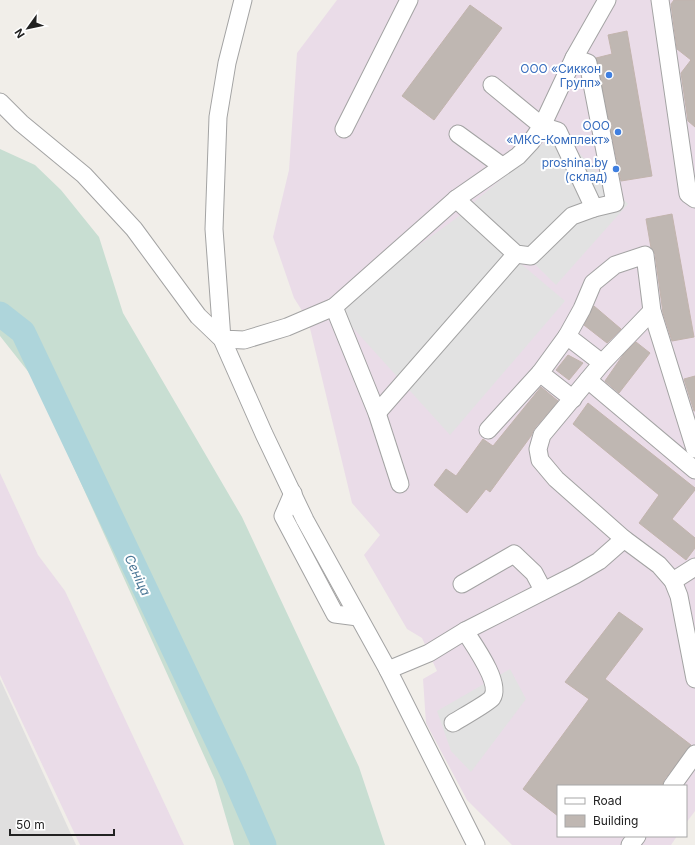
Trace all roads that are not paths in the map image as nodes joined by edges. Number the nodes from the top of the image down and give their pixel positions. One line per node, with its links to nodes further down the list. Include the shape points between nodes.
1 (243, 0): 19 (lane, via 227,63 218,117 214,229)
2 (409, 0): 9 (lane)
3 (607, 0): 5 (lane)
4 (660, 0): 13 (lane, via 688,194)
5 (574, 58): 8 (lane); 14 (lane, via 588,63 615,202)
6 (492, 85): 8 (lane)
7 (0, 102): 19 (lane, via 99,191 134,229 198,316)
8 (542, 126): 11 (lane, via 522,151); 14 (lane, via 558,131)
9 (344, 129)
10 (458, 134): 11 (lane)
11 (502, 166): 12 (lane)
12 (456, 199): 15 (lane); 16 (lane)
13 (695, 199)
14 (594, 208): 15 (lane, via 572,216 531,256)
15 (516, 254): 24 (lane)
16 (334, 307): 19 (lane, via 286,327 244,340); 24 (lane)
17 (652, 312): 18 (lane, via 645,255 615,265 593,283); 20 (lane); 26 (lane)
18 (567, 336): 20 (lane); 21 (lane)
19 (222, 339): 35 (lane, via 293,493)
20 (602, 363): 22 (lane)
21 (540, 373): 23 (lane); 25 (lane)
22 (588, 380): 23 (lane); 27 (lane)
23 (573, 399): 29 (lane, via 542,435 538,449 540,460 556,479)
24 (377, 413): 28 (lane)
25 (488, 430)
26 (695, 449)
27 (695, 470)
28 (400, 484)
29 (624, 539): 31 (lane, via 659,565); 33 (lane, via 599,560)
30 (695, 567): 31 (lane)
31 (673, 581): 36 (lane, via 679,596)
32 (462, 584): 33 (lane, via 514,554 534,573)
33 (543, 590): 34 (lane)
34 (465, 631): 35 (lane, via 429,653); 37 (lane, via 491,674 495,690 492,698)
35 (388, 670): 41 (lane)
36 (695, 679)
37 (453, 723)
38 (695, 754): 39 (lane)
39 (673, 785)
40 (636, 837): 42 (lane)
41 (476, 845)
42 (630, 845)

